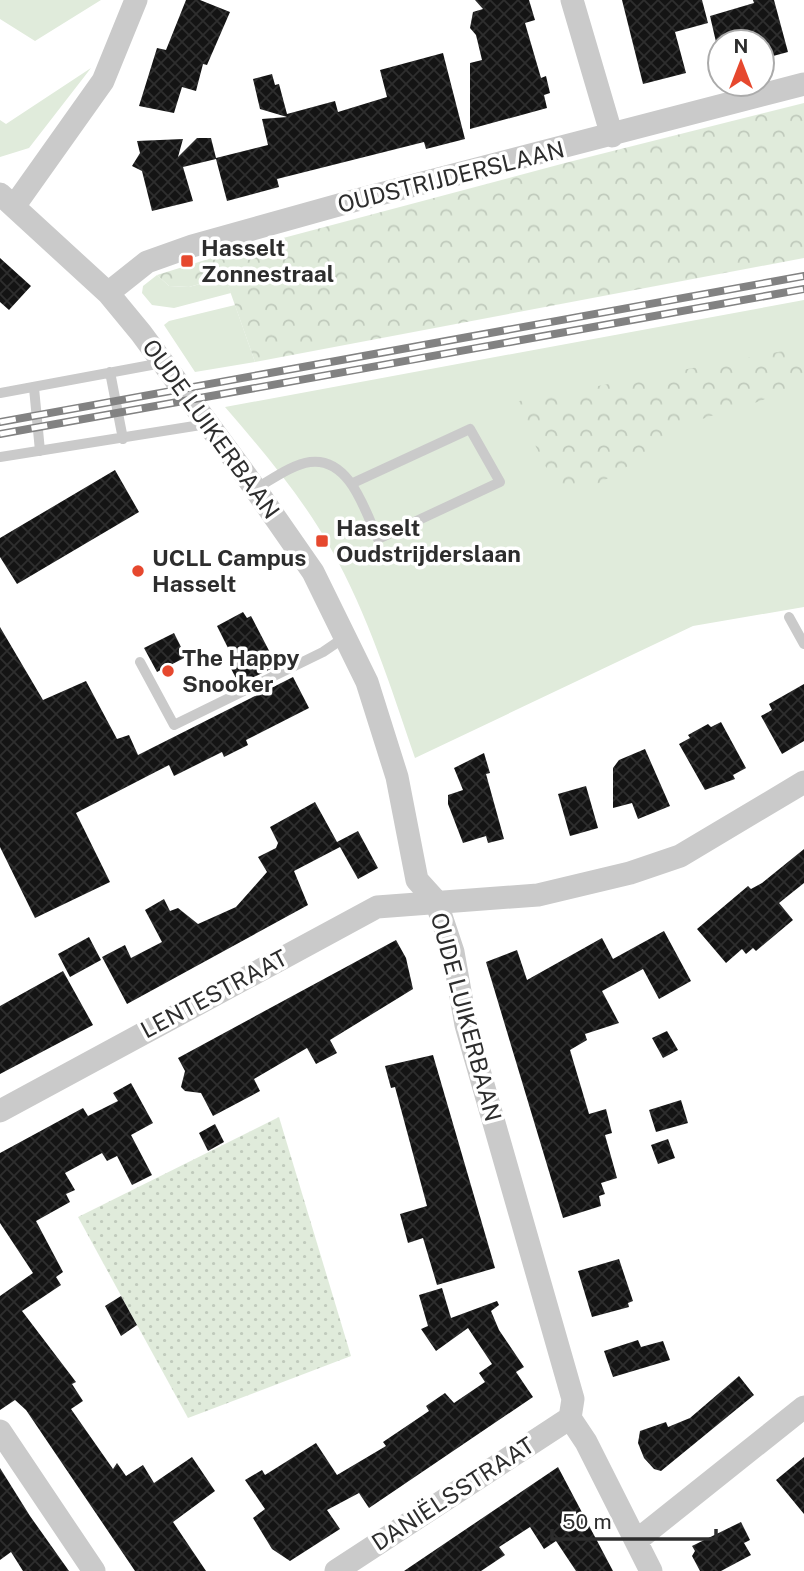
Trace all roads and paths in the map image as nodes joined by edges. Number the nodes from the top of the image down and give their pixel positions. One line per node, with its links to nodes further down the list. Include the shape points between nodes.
1 (136, 0): 5 (street, via 103,81)
2 (572, 0): 4 (street)
3 (804, 84): 4 (street, OUDSTRIJDERSLAAN)
4 (612, 135): 6 (street, OUDSTRIJDERSLAAN, via 192,246 147,262)
5 (8, 199): 6 (street, OUDE LUIKERBAAN)
6 (108, 293): 7 (street, OUDE LUIKERBAAN)
7 (162, 363): 8 (lane); 11 (street, OUDE LUIKERBAAN)
8 (110, 372): 9 (lane); 12 (lane)
9 (34, 388): 10 (lane); 13 (lane)
10 (0, 393)
11 (207, 424): 12 (lane); 16 (street, OUDE LUIKERBAAN)
12 (123, 439): 13 (lane)
13 (40, 451): 14 (lane)
14 (0, 457)
15 (354, 484): 15 (lane, via 470,429 500,482 378,539); 16 (lane, via 325,462 308,462)
16 (255, 489): 18 (street, OUDE LUIKERBAAN, via 313,572)
17 (789, 617): 19 (lane)
18 (345, 637): 20 (lane, via 174,725); 22 (street, OUDE LUIKERBAAN, via 367,682 394,764 418,880)
19 (804, 645)
20 (140, 662)
21 (804, 782): 22 (street, LENTESTRAAT, via 680,856 630,873 538,895)
22 (436, 901): 23 (street, LENTESTRAAT, via 377,908); 25 (street, OUDE LUIKERBAAN, via 453,953 466,1025 573,1399)
23 (0, 1111)
24 (804, 1407): 27 (street)
25 (570, 1418): 27 (street); 29 (street, DANIËLSSTRAAT)
26 (0, 1431): 28 (street)
27 (636, 1541): 30 (street)
28 (94, 1571)
29 (336, 1571)
30 (652, 1571)

